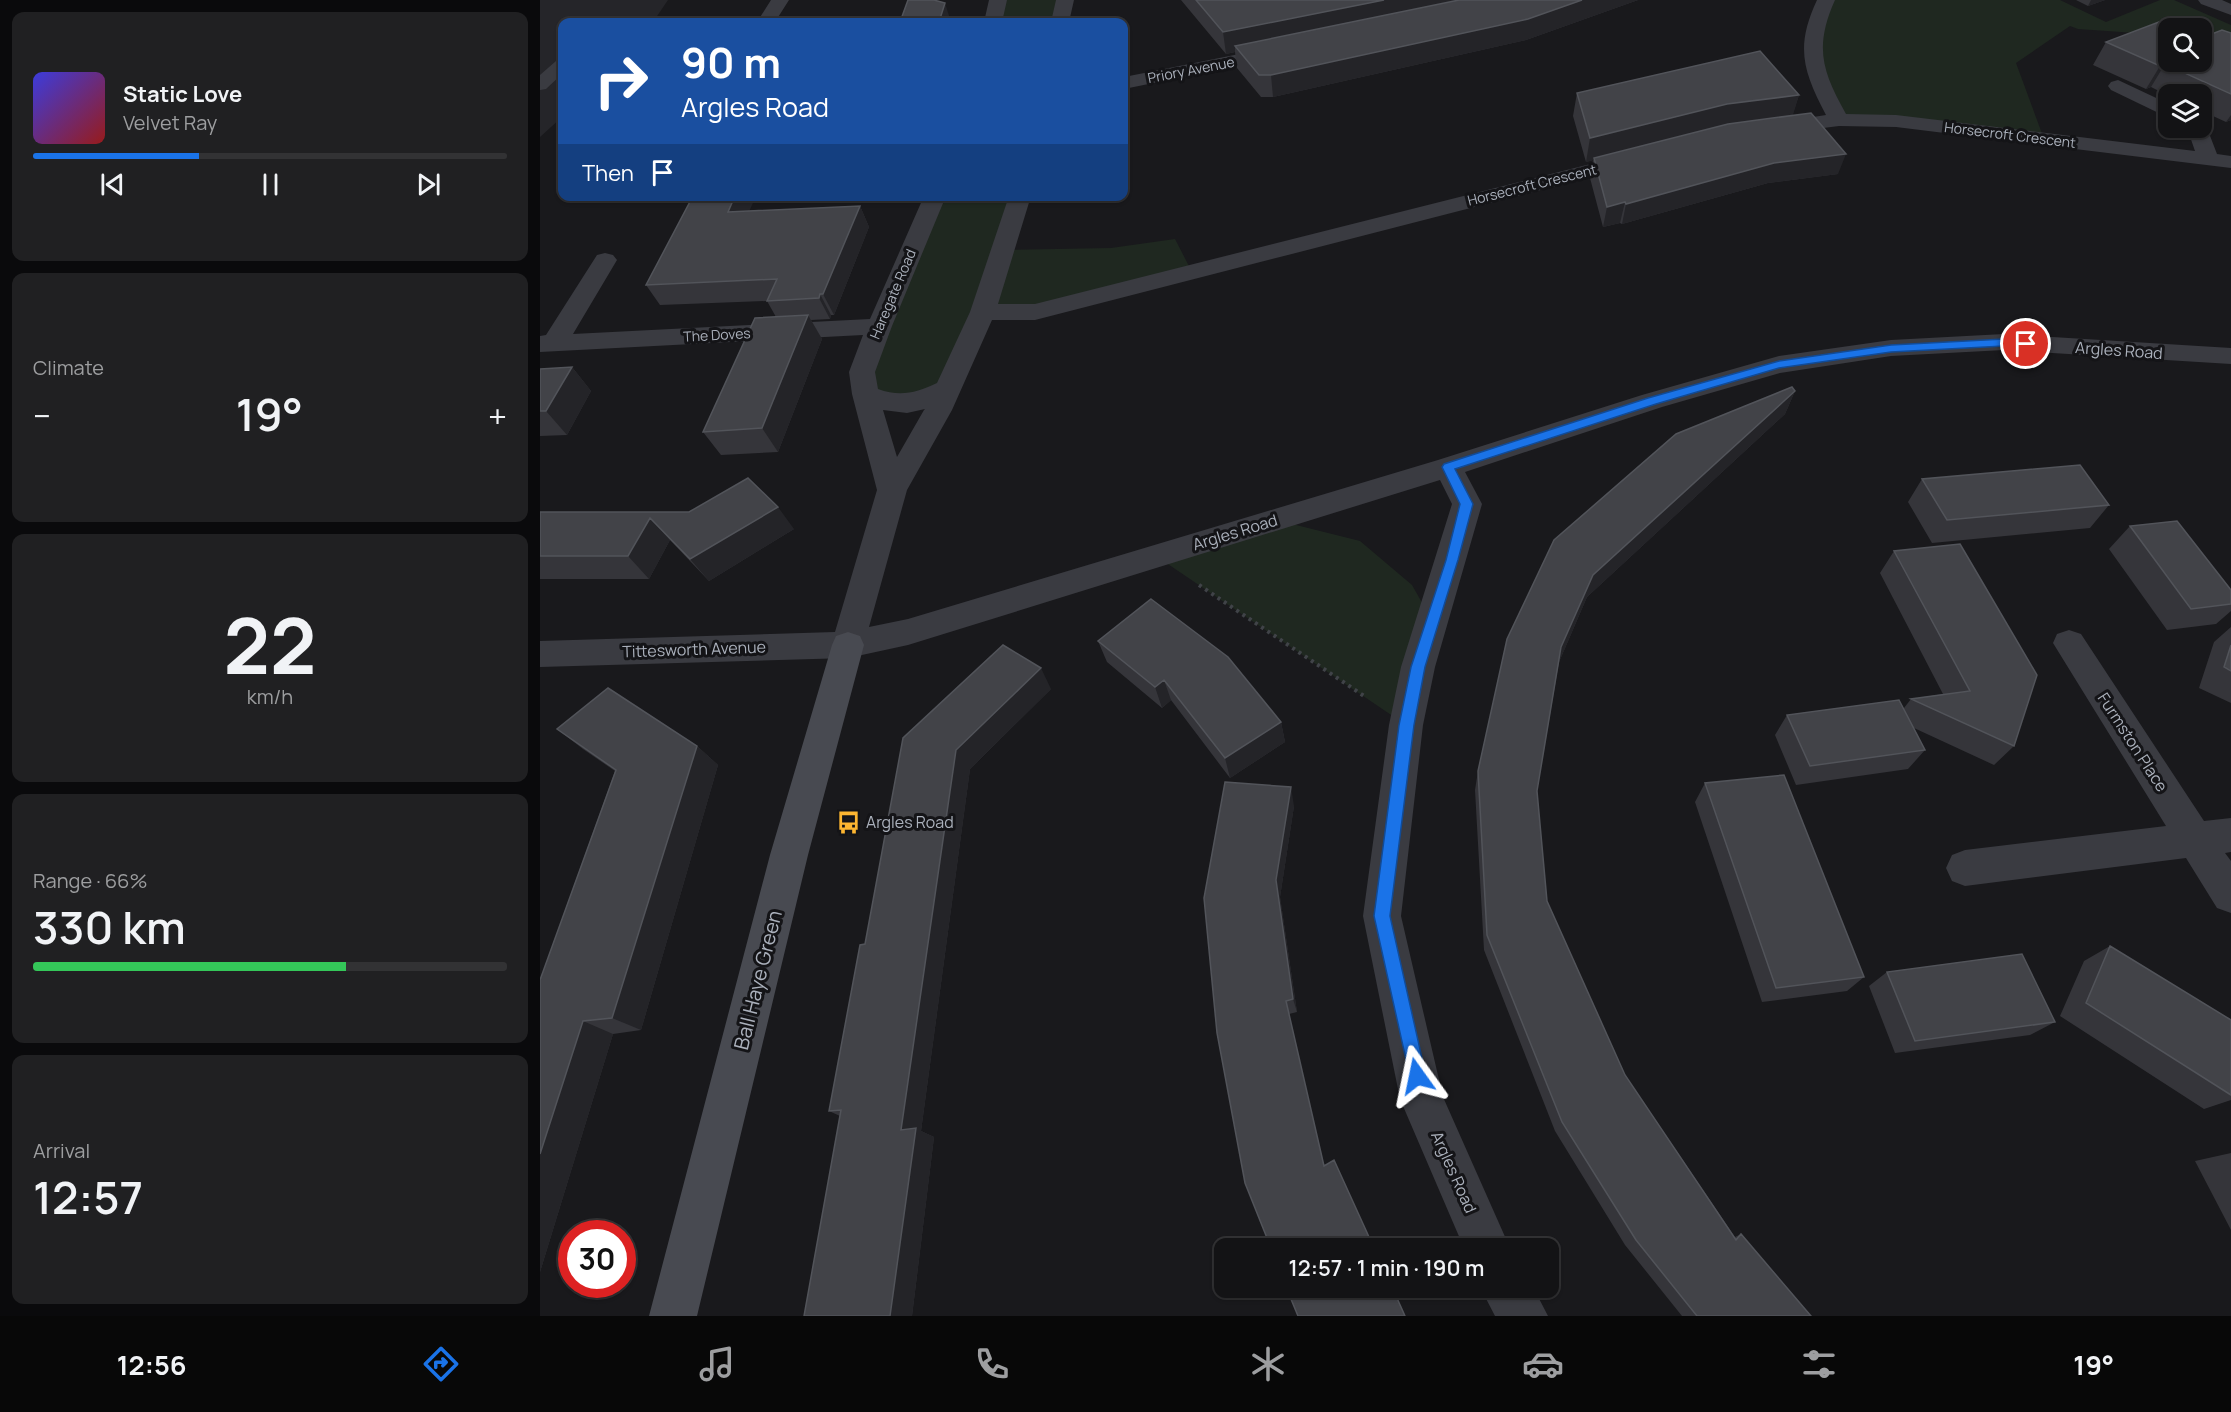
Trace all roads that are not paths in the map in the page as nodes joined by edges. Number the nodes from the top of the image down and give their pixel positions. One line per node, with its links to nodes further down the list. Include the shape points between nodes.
1 (780, 0): 7 (street)
2 (998, 0): 8 (street)
3 (1065, 0): 9 (street)
4 (1826, 0): 20 (street, via 1811,42 1812,67)
5 (2207, 0): 6 (street)
6 (2231, 10)
7 (769, 18)
8 (994, 18)
9 (1061, 18)
10 (1293, 50): 14 (street, Priory Avenue)
11 (558, 65): 12 (lane)
12 (540, 66)
13 (558, 69): 15 (lane)
14 (1128, 82)
15 (540, 85)
16 (2118, 86): 18 (street)
17 (2158, 98): 18 (street)
18 (2147, 101): 19 (street)
19 (2158, 106)
20 (1839, 120): 21 (street, Horsecroft Crescent); 24 (street, Horsecroft Crescent, via 1896,121)
21 (1754, 132)
22 (2201, 138): 24 (street)
23 (1651, 155): 29 (street, Horsecroft Crescent, via 1035,312)
24 (2208, 159): 25 (street, Horsecroft Crescent)
25 (2231, 162)
26 (933, 201): 30 (street, Haregate Road)
27 (1018, 201): 29 (street)
28 (605, 260): 31 (street, The Doves)
29 (982, 312): 33 (street)
30 (879, 326): 31 (street, The Doves); 34 (street, Haregate Road, via 862,372)
31 (547, 344)
32 (2231, 356): 35 (street, Argles Road, via 2004,342 1891,348 1779,365)
33 (949, 388): 34 (street, via 923,401 890,404); 36 (street)
34 (865, 394): 36 (street, Haregate Road)
35 (1448, 467): 38 (street, Argles Road, via 908,632); 43 (street, Argles Road, via 1467,504 1418,667 1406,725 1382,916 1422,1099)
36 (892, 490): 38 (street)
37 (2069, 643): 40 (street, Furmston Place)
38 (848, 645): 39 (street, Tittesworth Avenue); 45 (street, Ball Haye Green, via 789,855)
39 (540, 654)
40 (2214, 838): 41 (street); 42 (street, Furmston Place)
41 (1965, 868)
42 (2231, 895)
43 (1483, 1238)
44 (1512, 1298): 46 (street)
45 (673, 1316)
46 (1524, 1316)

